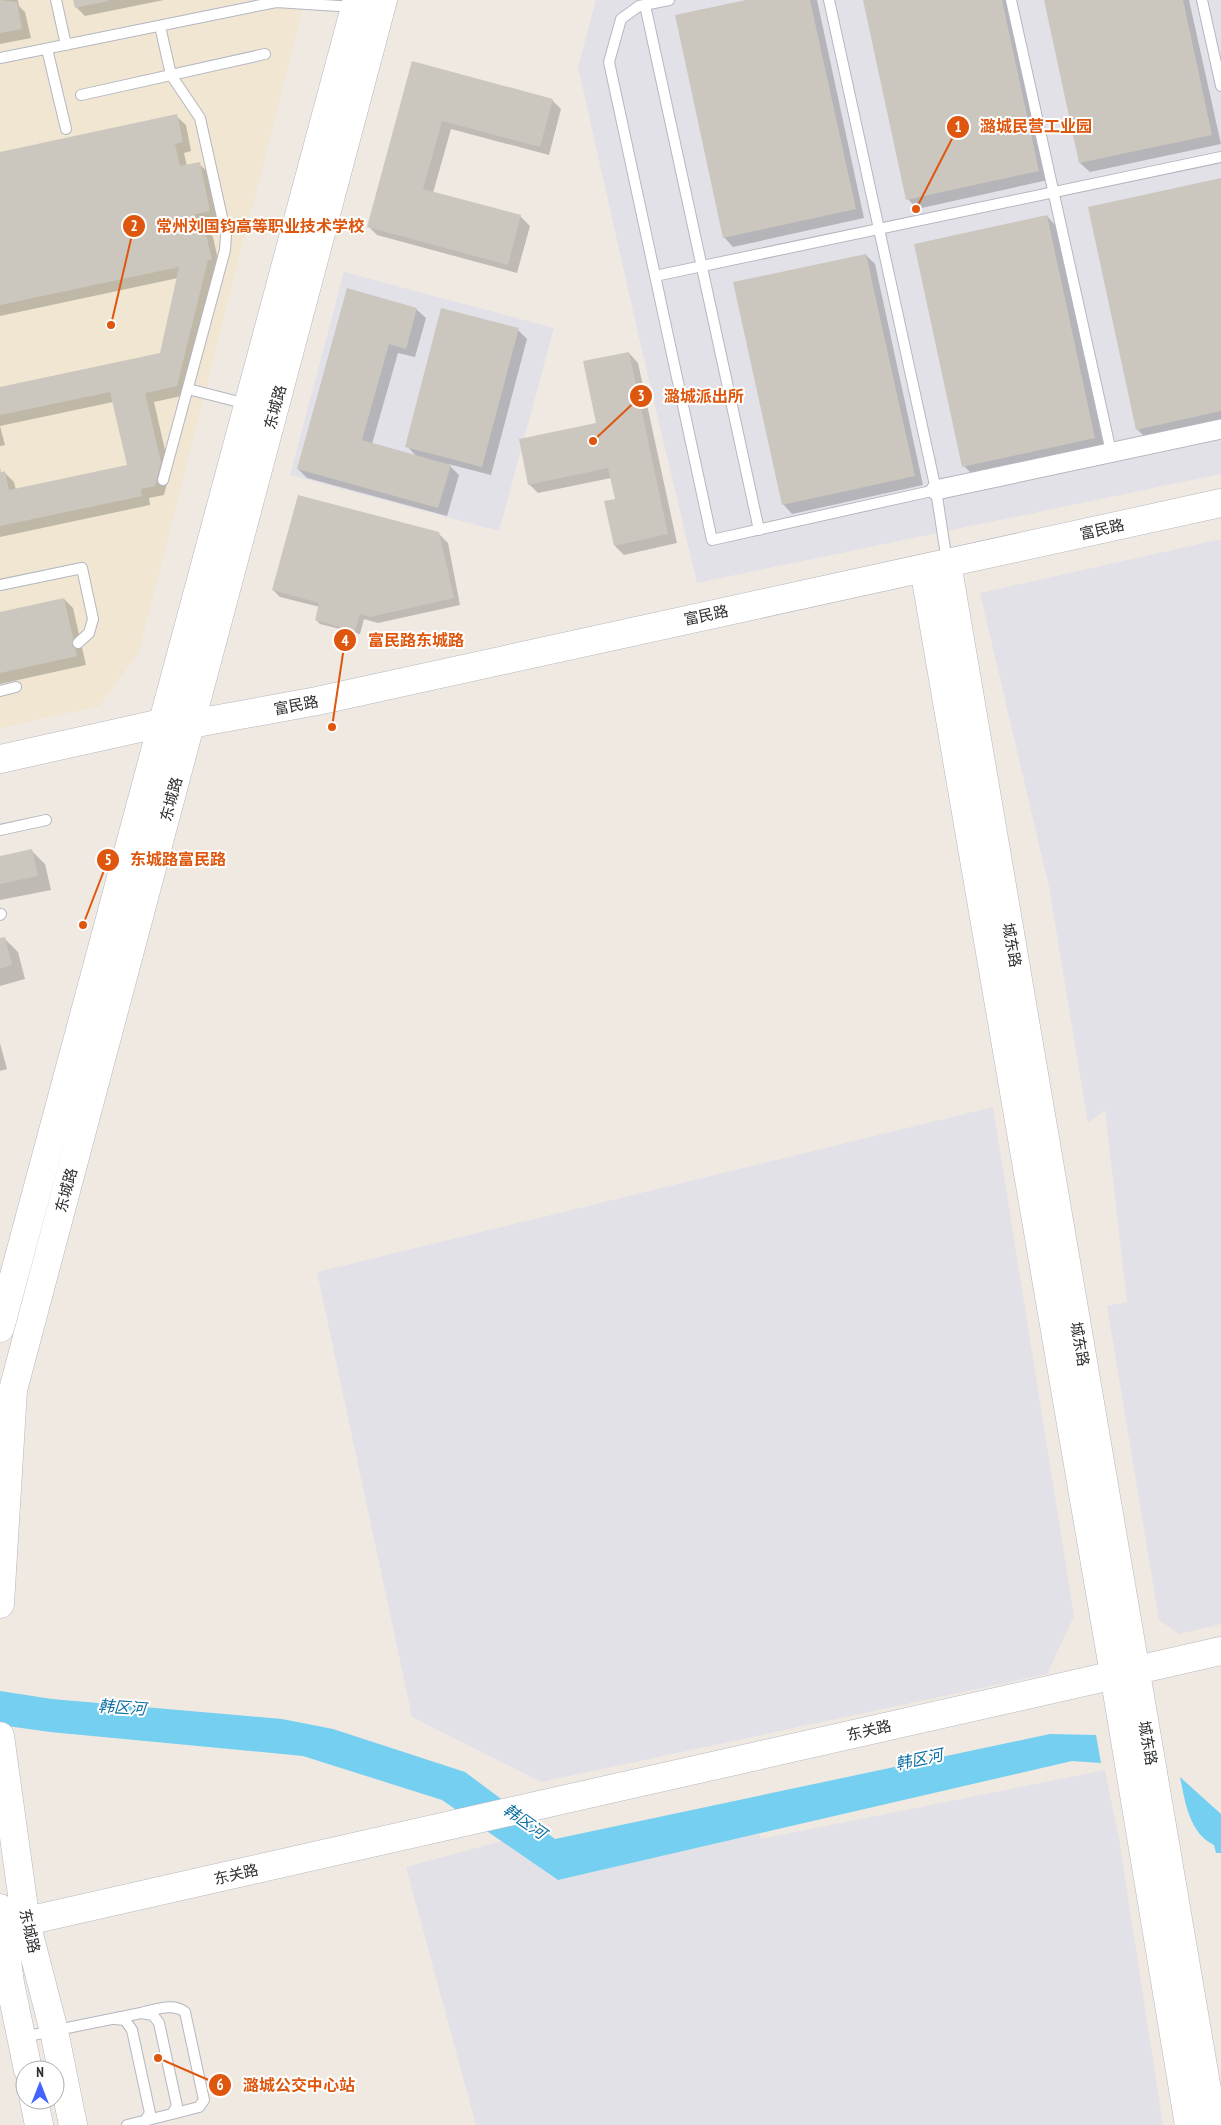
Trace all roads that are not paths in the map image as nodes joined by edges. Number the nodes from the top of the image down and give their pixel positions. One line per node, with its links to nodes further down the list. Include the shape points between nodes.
1 (56, 0): 10 (lane)
2 (383, 0): 36 (street, 东城路)
3 (669, 0): 8 (lane)
4 (829, 0): 20 (lane)
5 (1011, 0): 19 (lane)
6 (1202, 0): 15 (lane)
7 (356, 4): 9 (lane, via 276,2); 24 (street, 东城路)
8 (645, 5): 21 (lane); 22 (lane, via 638,6 621,19 609,62)
9 (160, 26): 10 (lane); 14 (lane)
10 (66, 45): 11 (lane)
11 (47, 49): 13 (lane); 17 (lane)
12 (265, 54): 14 (lane)
13 (0, 58)
14 (171, 75): 16 (lane); 23 (lane, via 200,118 226,235 225,250)
15 (1221, 86)
16 (81, 96)
17 (66, 129)
18 (1221, 157): 19 (lane)
19 (1054, 191): 20 (lane); 26 (lane)
20 (879, 228): 21 (lane); 28 (lane)
21 (702, 266): 22 (lane); 30 (lane)
22 (655, 276): 30 (lane, via 712,540)
23 (188, 389): 24 (lane); 27 (lane)
24 (248, 404): 37 (street, 东城路)
25 (1221, 429): 26 (street)
26 (1111, 452): 28 (street)
27 (163, 480)
28 (936, 490): 30 (lane); 31 (lane)
29 (1221, 502): 31 (street, 富民路)
30 (759, 530)
31 (936, 566): 36 (street, 富民路, via 317,701); 46 (street, 城东路)
32 (0, 585): 33 (lane, via 82,568 93,619 89,633)
33 (78, 643)
34 (16, 687): 35 (lane)
35 (0, 691)
36 (191, 724): 37 (street, 富民路); 42 (street, 东城路)
37 (160, 731): 38 (street, 富民路); 39 (street, 富民路); 42 (street, 东城路)
38 (0, 759)
39 (0, 774)
40 (46, 820): 41 (lane)
41 (0, 830)
42 (28, 1262): 43 (street, 东城路); 44 (street, 东城路, via 13,1390)
43 (0, 1328)
44 (0, 1604)
45 (1221, 1651): 46 (street, 东关路)
46 (1125, 1672): 48 (street, 东关路, via 518,1810); 60 (street, 城东路); 61 (street, 城东路)
47 (0, 1736): 48 (street, 东城路)
48 (7, 1921): 51 (street, 东城路); 52 (street, 东城路, via 10,1983)
49 (141, 2013): 50 (lane); 55 (lane, via 153,2015 159,2023 177,2106); 55 (lane, via 171,2007 185,2012 204,2100 199,2107)
50 (112, 2018): 51 (lane); 56 (lane, via 125,2020 132,2030 150,2113)
51 (54, 2031): 52 (lane); 58 (street, 东城路)
52 (21, 2038): 53 (street, 东城路)
53 (26, 2060)
54 (36, 2110): 57 (street)
55 (172, 2114): 56 (lane)
56 (145, 2121): 59 (lane)
57 (39, 2125)
58 (74, 2125)
59 (127, 2125)
60 (1190, 2125)
61 (1214, 2125)

